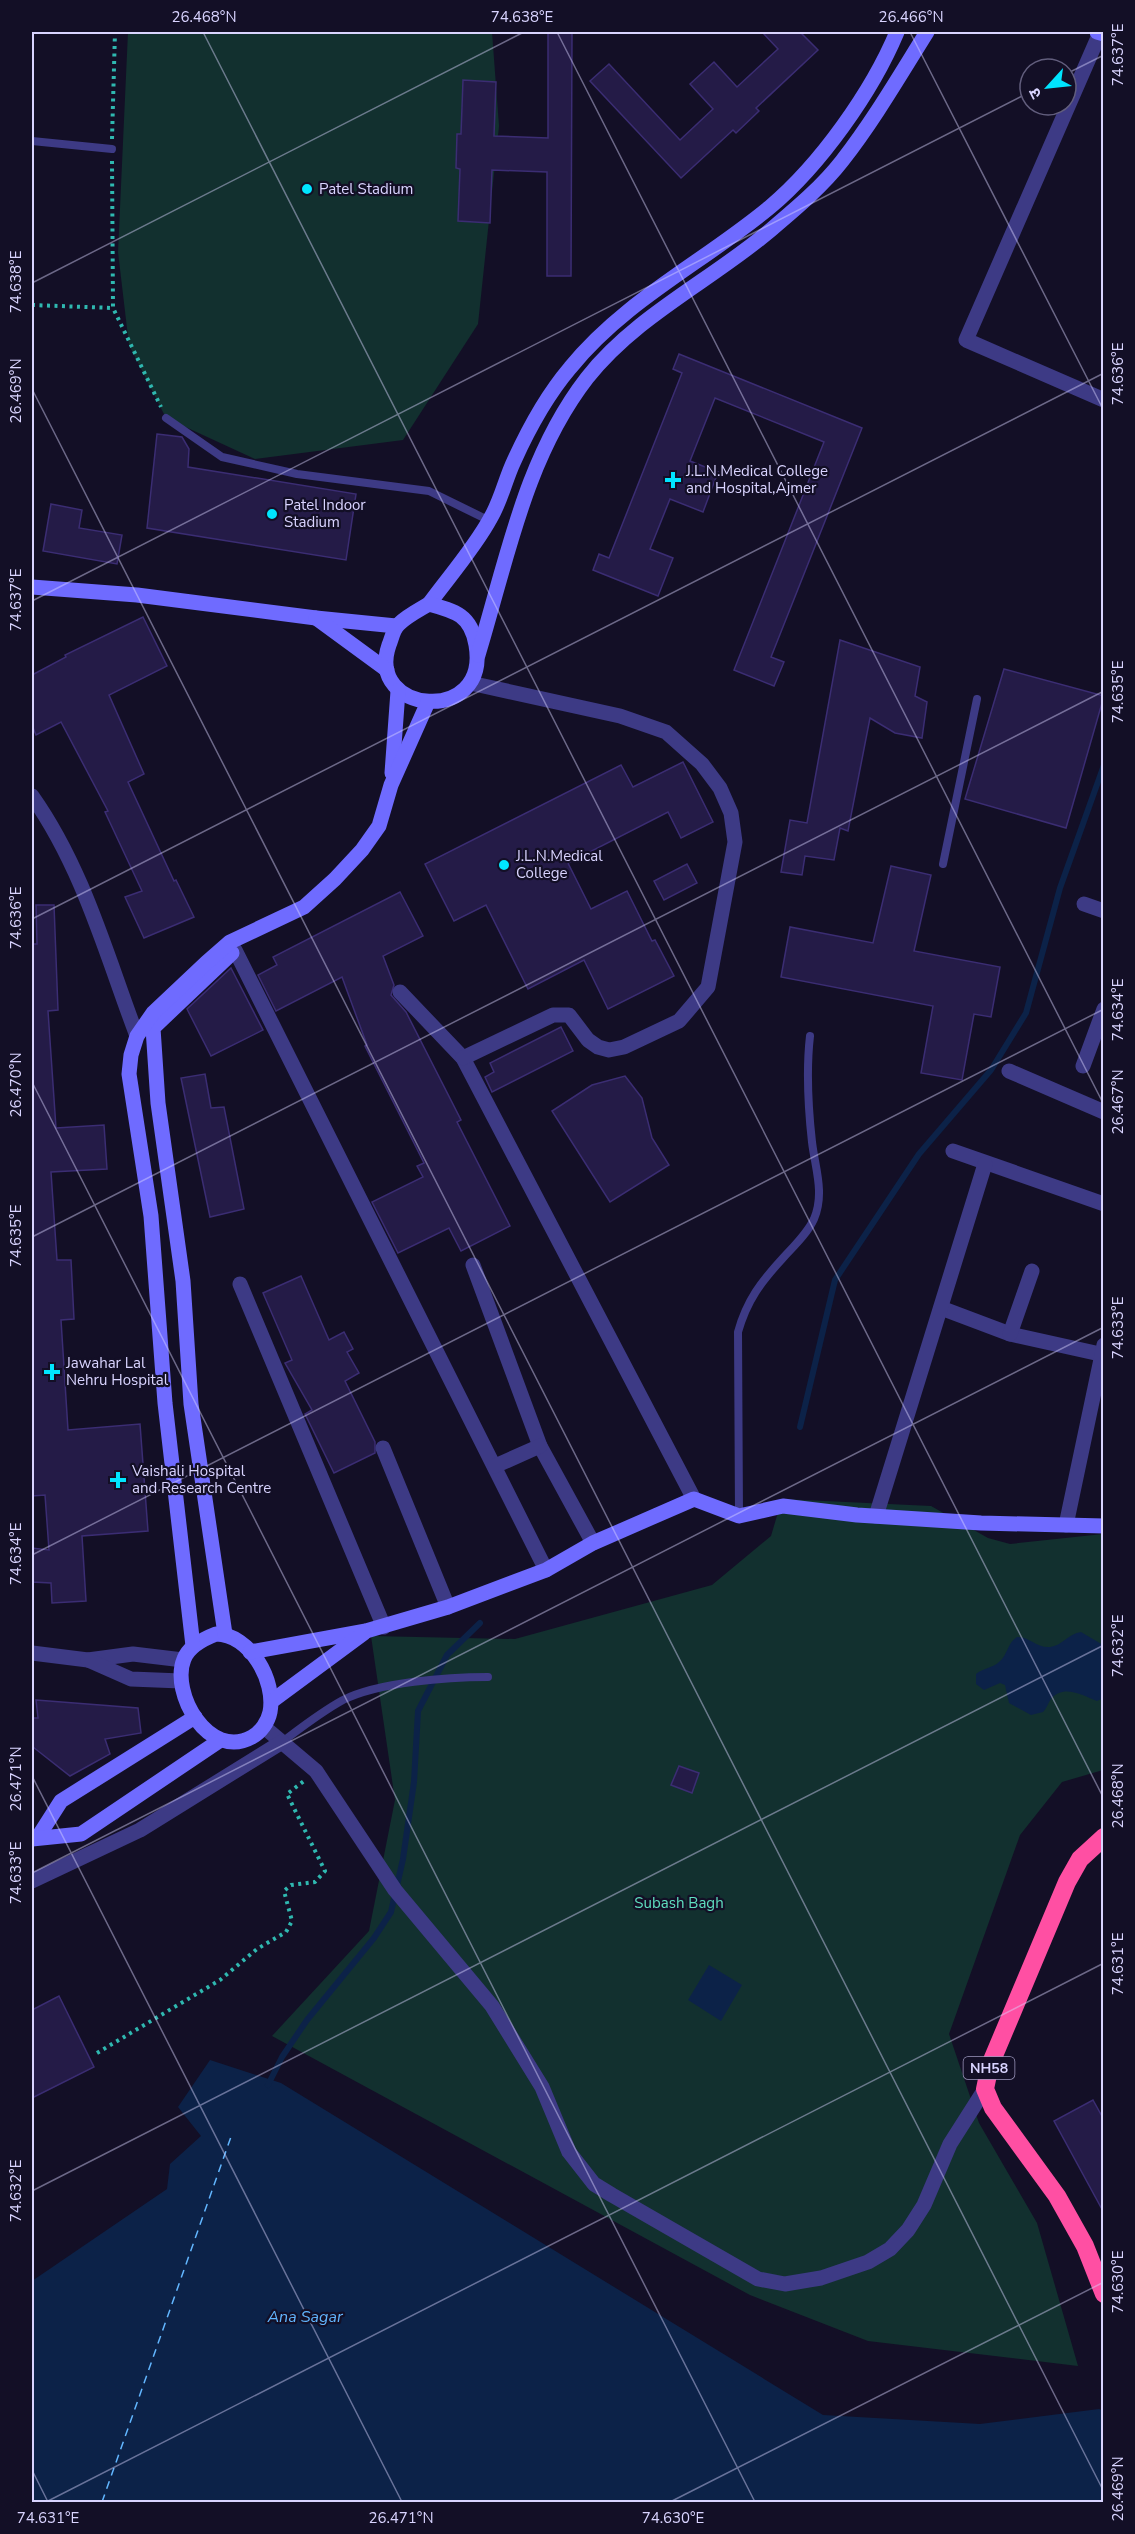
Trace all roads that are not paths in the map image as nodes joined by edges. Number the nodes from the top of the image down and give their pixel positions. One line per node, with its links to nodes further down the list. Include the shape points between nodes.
1 (897, 32): 8 (street, via 848,118 805,174 771,206 603,330 568,369 513,463)
2 (927, 32): 13 (street, via 841,162 803,202 724,266 652,317 609,353 587,379 539,461 516,518)
3 (1100, 33): 6 (street, via 966,340)
4 (32, 141): 5 (lane)
5 (112, 149)
6 (1104, 400)
7 (166, 418): 8 (lane, via 222,457 297,474 429,491)
8 (490, 521): 10 (street)
9 (32, 587): 11 (street, via 137,595)
10 (429, 604): 12 (street); 13 (street, via 465,618 475,637)
11 (316, 618): 12 (street); 14 (street)
12 (396, 626): 14 (street, via 387,652)
13 (478, 655): 15 (street, via 477,673)
14 (387, 670): 16 (street)
15 (470, 683): 18 (street, via 459,695); 31 (street, via 620,716 666,732 702,765 720,788 731,813 735,842 708,987 679,1021 609,1050 588,1040 569,1016 553,1015)
16 (398, 691): 18 (street); 19 (street)
17 (977, 699): 21 (lane)
18 (428, 702): 19 (street)
19 (391, 785): 24 (street, via 379,826 335,879 304,907)
20 (32, 796): 29 (street, via 64,847 92,911)
21 (943, 864)
22 (1084, 904): 23 (street)
23 (1104, 911)
24 (254, 933): 25 (street); 26 (street, via 230,942)
25 (235, 950): 26 (street); 38 (street, via 153,1028 158,1103); 50 (street)
26 (206, 963): 29 (street, via 153,1013)
27 (400, 992): 31 (street)
28 (1104, 1009): 32 (street)
29 (137, 1036): 39 (street, via 129,1074)
30 (810, 1036): 52 (lane, via 806,1072 819,1204 803,1237 754,1293 744,1309 738,1332)
31 (463, 1058): 51 (street)
32 (1083, 1066)
33 (1009, 1071): 34 (street)
34 (1104, 1112)
35 (953, 1151): 36 (street)
36 (985, 1164): 37 (street); 43 (street)
37 (1104, 1204)
38 (175, 1213): 39 (street); 47 (street)
39 (152, 1216): 46 (street)
40 (473, 1265): 48 (street)
41 (1032, 1270): 44 (street)
42 (240, 1284): 59 (street)
43 (941, 1308): 44 (street); 53 (street)
44 (1010, 1334): 45 (street)
45 (1102, 1349): 54 (street)
46 (165, 1403): 47 (street); 62 (street)
47 (191, 1404): 61 (street)
48 (540, 1446): 50 (street); 56 (street)
49 (383, 1448): 58 (street)
50 (495, 1466): 57 (street)
51 (694, 1499): 52 (street); 56 (street)
52 (739, 1516): 53 (street, via 783,1506)
53 (876, 1516): 54 (street)
54 (1066, 1525): 55 (street)
55 (1104, 1526)
56 (593, 1544): 57 (street)
57 (546, 1570): 58 (street)
58 (448, 1607): 59 (street)
59 (384, 1628): 60 (street)
60 (366, 1631): 63 (street); 69 (street)
61 (225, 1634): 62 (street, via 204,1638); 63 (street)
62 (193, 1646): 66 (street)
63 (250, 1652): 69 (street, via 268,1683)
64 (32, 1653): 65 (street)
65 (88, 1660): 66 (street, via 133,1654); 68 (street, via 131,1679)
66 (183, 1660): 68 (street)
67 (488, 1677): 73 (lane, via 411,1683 345,1699)
68 (182, 1681): 70 (street)
69 (272, 1701): 71 (street)
70 (195, 1717): 72 (street); 75 (street, via 61,1801)
71 (264, 1727): 72 (street, via 243,1741); 73 (street)
72 (219, 1741): 75 (street, via 81,1834)
73 (282, 1742): 76 (street, via 140,1830); 77 (street, via 316,1771 395,1890 492,2006 542,2086 569,2152 594,2184 758,2279 785,2284 820,2278 868,2262 890,2249 924,2205 950,2144)
74 (1104, 1837): 77 (highway, NH58, via 1080,1859 1067,1882 990,2065)
75 (35, 1838)
76 (32, 1881)
77 (985, 2089): 78 (highway, NH58, via 993,2108 1057,2196 1085,2246)
78 (1104, 2294)

